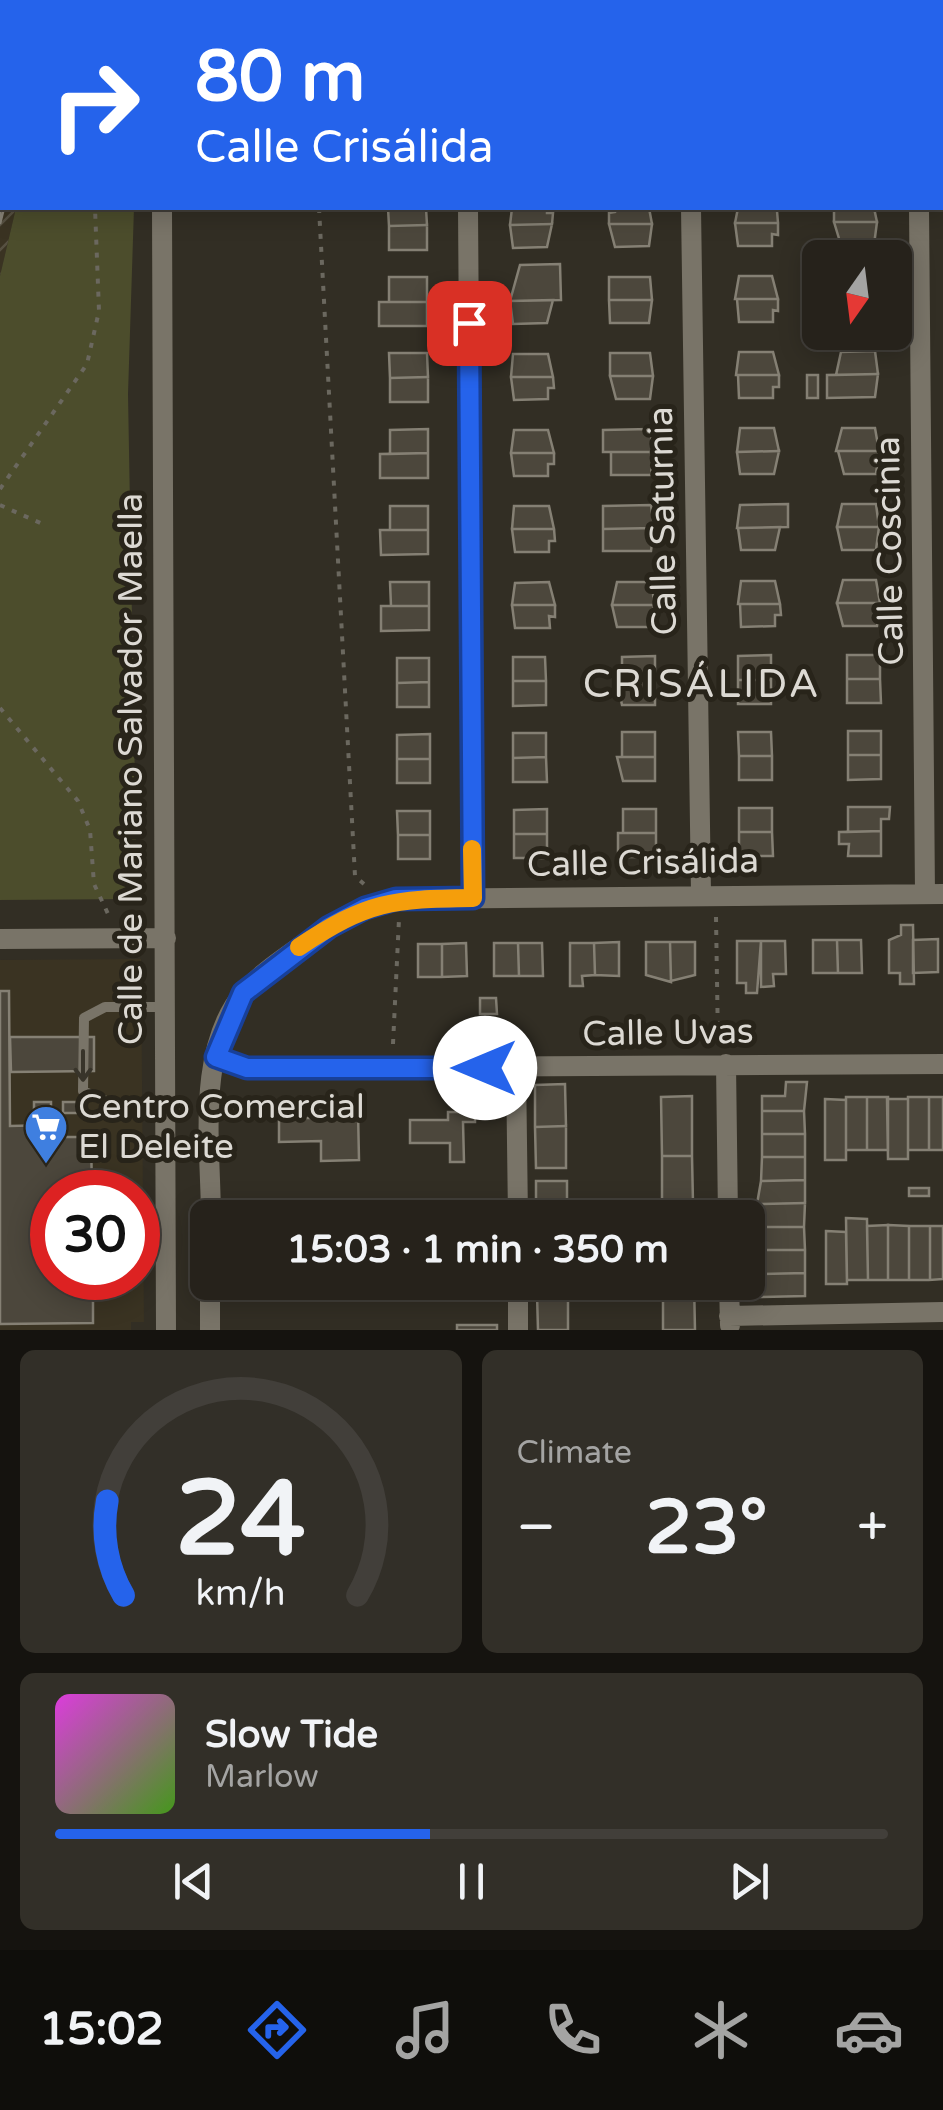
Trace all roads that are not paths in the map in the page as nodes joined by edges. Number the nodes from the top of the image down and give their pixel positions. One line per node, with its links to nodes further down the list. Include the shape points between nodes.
1 (162, 210): 8 (street, Calle de Mariano Salvador Maella)
2 (468, 210): 7 (street)
3 (691, 210): 5 (street, Calle Saturnia)
4 (920, 210): 6 (street, Calle Coscinia)
5 (701, 894): 6 (street, Calle Crisálida); 7 (street, Calle Crisálida)
6 (934, 894)
7 (473, 898): 11 (street, Calle Crisálida, via 396,899 329,927 243,993)
8 (166, 938): 9 (street); 10 (street, Calle de Mariano Salvador Maella)
9 (0, 939)
10 (166, 1007): 15 (street, Calle de Mariano Salvador Maella); 15 (lane, one-way to 15, via 105,1007 84,1018 83,1091 111,1103)
11 (216, 1057): 14 (street, Calle Uvas, via 247,1068); 16 (street, Calle Crisálida)
12 (722, 1064): 13 (street, Calle Uvas); 14 (street, Calle Uvas); 18 (street)
13 (943, 1064)
14 (516, 1067): 17 (street)
15 (164, 1104): 23 (street, Calle de Mariano Salvador Maella)
16 (212, 1200)
17 (518, 1200)
18 (727, 1200)
19 (210, 1300): 24 (street)
20 (518, 1300): 25 (street)
21 (943, 1312): 22 (street)
22 (730, 1323)
23 (166, 1330)
24 (210, 1330)
25 (518, 1330)

